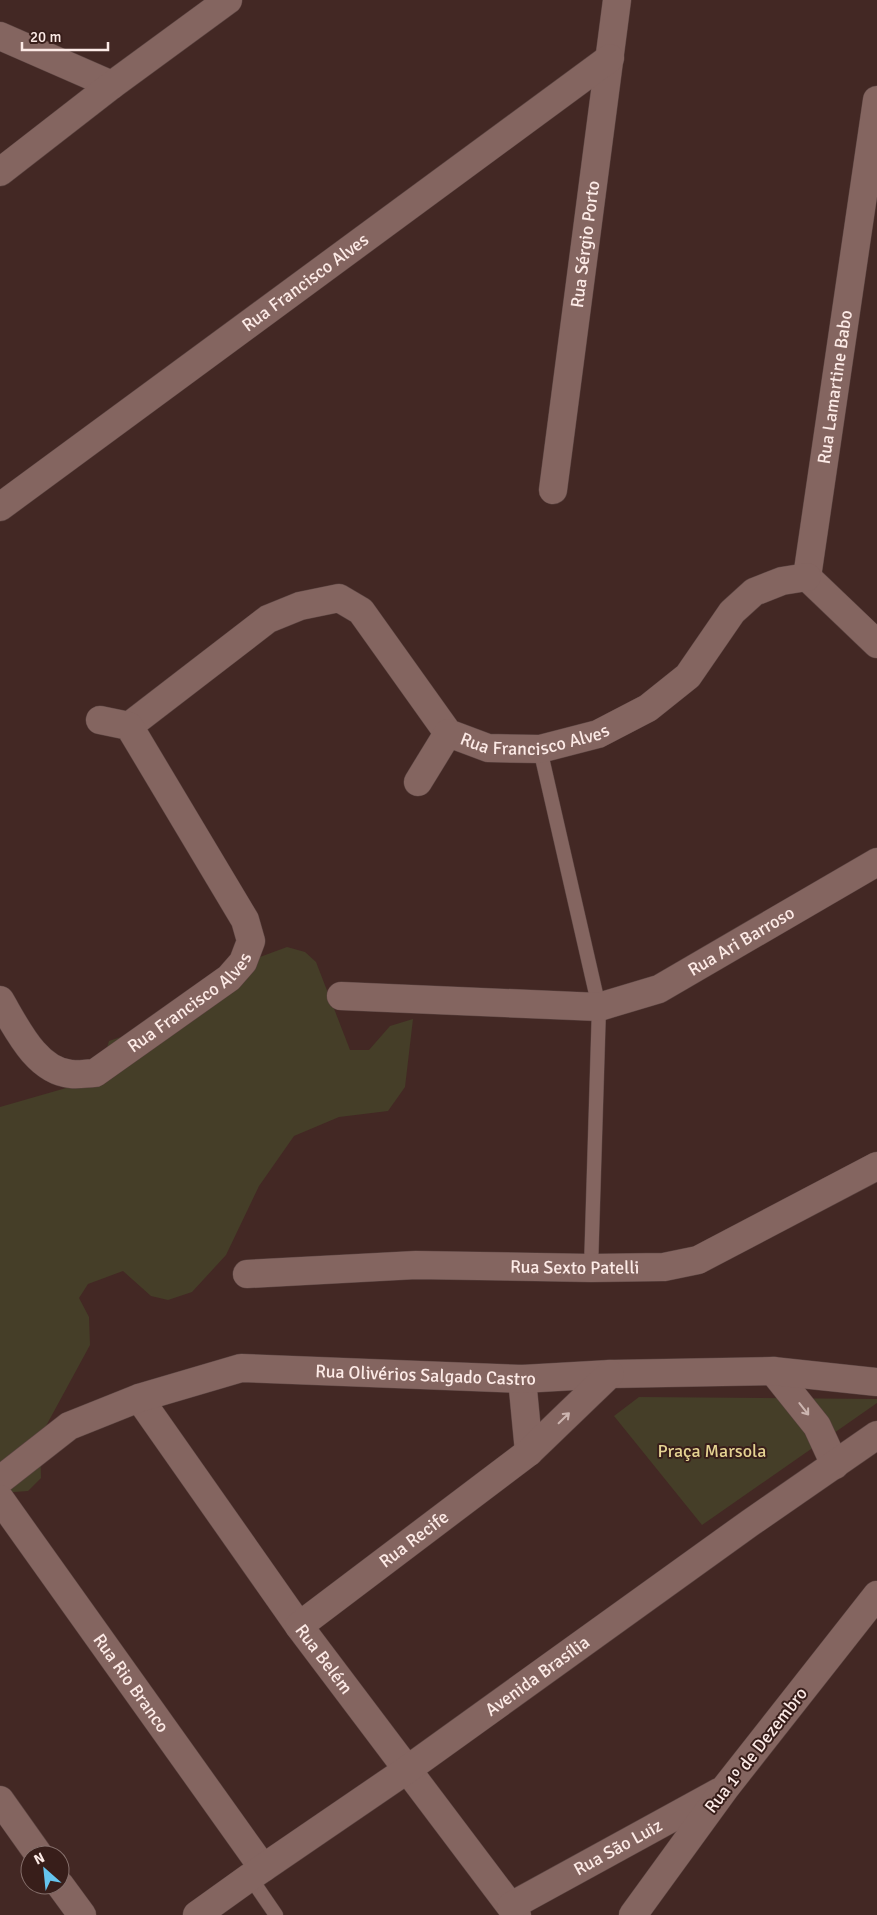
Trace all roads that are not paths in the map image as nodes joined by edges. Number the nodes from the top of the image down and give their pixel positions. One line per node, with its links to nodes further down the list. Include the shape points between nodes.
1 (228, 0): 5 (street)
2 (617, 0): 4 (street, Rua Sérgio Porto)
3 (0, 36): 5 (street)
4 (610, 58): 8 (street, Rua Sérgio Porto); 9 (street, Rua Francisco Alves)
5 (112, 85): 7 (street)
6 (877, 100): 10 (street, Rua Lamartine Babo)
7 (0, 172)
8 (553, 490)
9 (0, 507)
10 (807, 577): 11 (street); 15 (street, Rua Francisco Alves, via 782,580 754,592 732,612 688,676 648,708 598,734)
11 (877, 644)
12 (100, 720): 13 (street)
13 (128, 726): 14 (street, Rua Francisco Alves, via 268,618 300,606 339,598 361,611); 19 (street, Rua Francisco Alves, via 246,920 251,941 243,962 229,978 95,1073 71,1074 50,1067 32,1050)
14 (448, 733): 15 (street, Rua Francisco Alves, via 488,748); 16 (street)
15 (540, 749): 20 (lane)
16 (418, 782)
17 (877, 862): 20 (street, Rua Ari Barroso, via 659,989)
18 (341, 996): 20 (street, Rua Ari Barroso)
19 (0, 1000)
20 (599, 1007): 22 (lane)
21 (877, 1166): 22 (street, Rua Sexto Patelli, via 698,1260 664,1267)
22 (591, 1268): 23 (street, Rua Sexto Patelli, via 416,1265)
23 (247, 1274)
24 (773, 1371): 25 (street, Rua Olivérios Salgado Castro); 27 (street, Rua Olivérios Salgado Castro); 31 (street, one-way to 31, via 817,1426)
25 (610, 1374): 26 (street, Rua Olivérios Salgado Castro); 30 (street, Rua Recife, one-way to 25)
26 (522, 1379): 28 (street, Rua Olivérios Salgado Castro, via 241,1368); 30 (street)
27 (877, 1382)
28 (139, 1398): 32 (street, Rua Olivérios Salgado Castro, via 69,1426); 35 (street, Rua Belém)
29 (877, 1435): 31 (street, Avenida Brasília)
30 (529, 1452): 35 (street, Rua Recife)
31 (834, 1464): 36 (street, Avenida Brasília)
32 (0, 1480)
33 (0, 1499): 40 (street, Rua Rio Branco)
34 (877, 1595): 37 (street, Rua 1º de Dezembro)
35 (299, 1626): 36 (street, Rua Belém)
36 (408, 1769): 40 (street, Avenida Brasília); 42 (street, Rua Belém)
37 (726, 1787): 42 (street, Rua São Luiz); 43 (street, Rua 1º de Dezembro)
38 (0, 1800): 39 (street)
39 (32, 1845)
40 (257, 1872): 45 (street, Avenida Brasília); 46 (lane)
41 (67, 1895): 44 (street)
42 (514, 1910)
43 (634, 1912)
44 (82, 1915)
45 (197, 1915)
46 (276, 1915)

